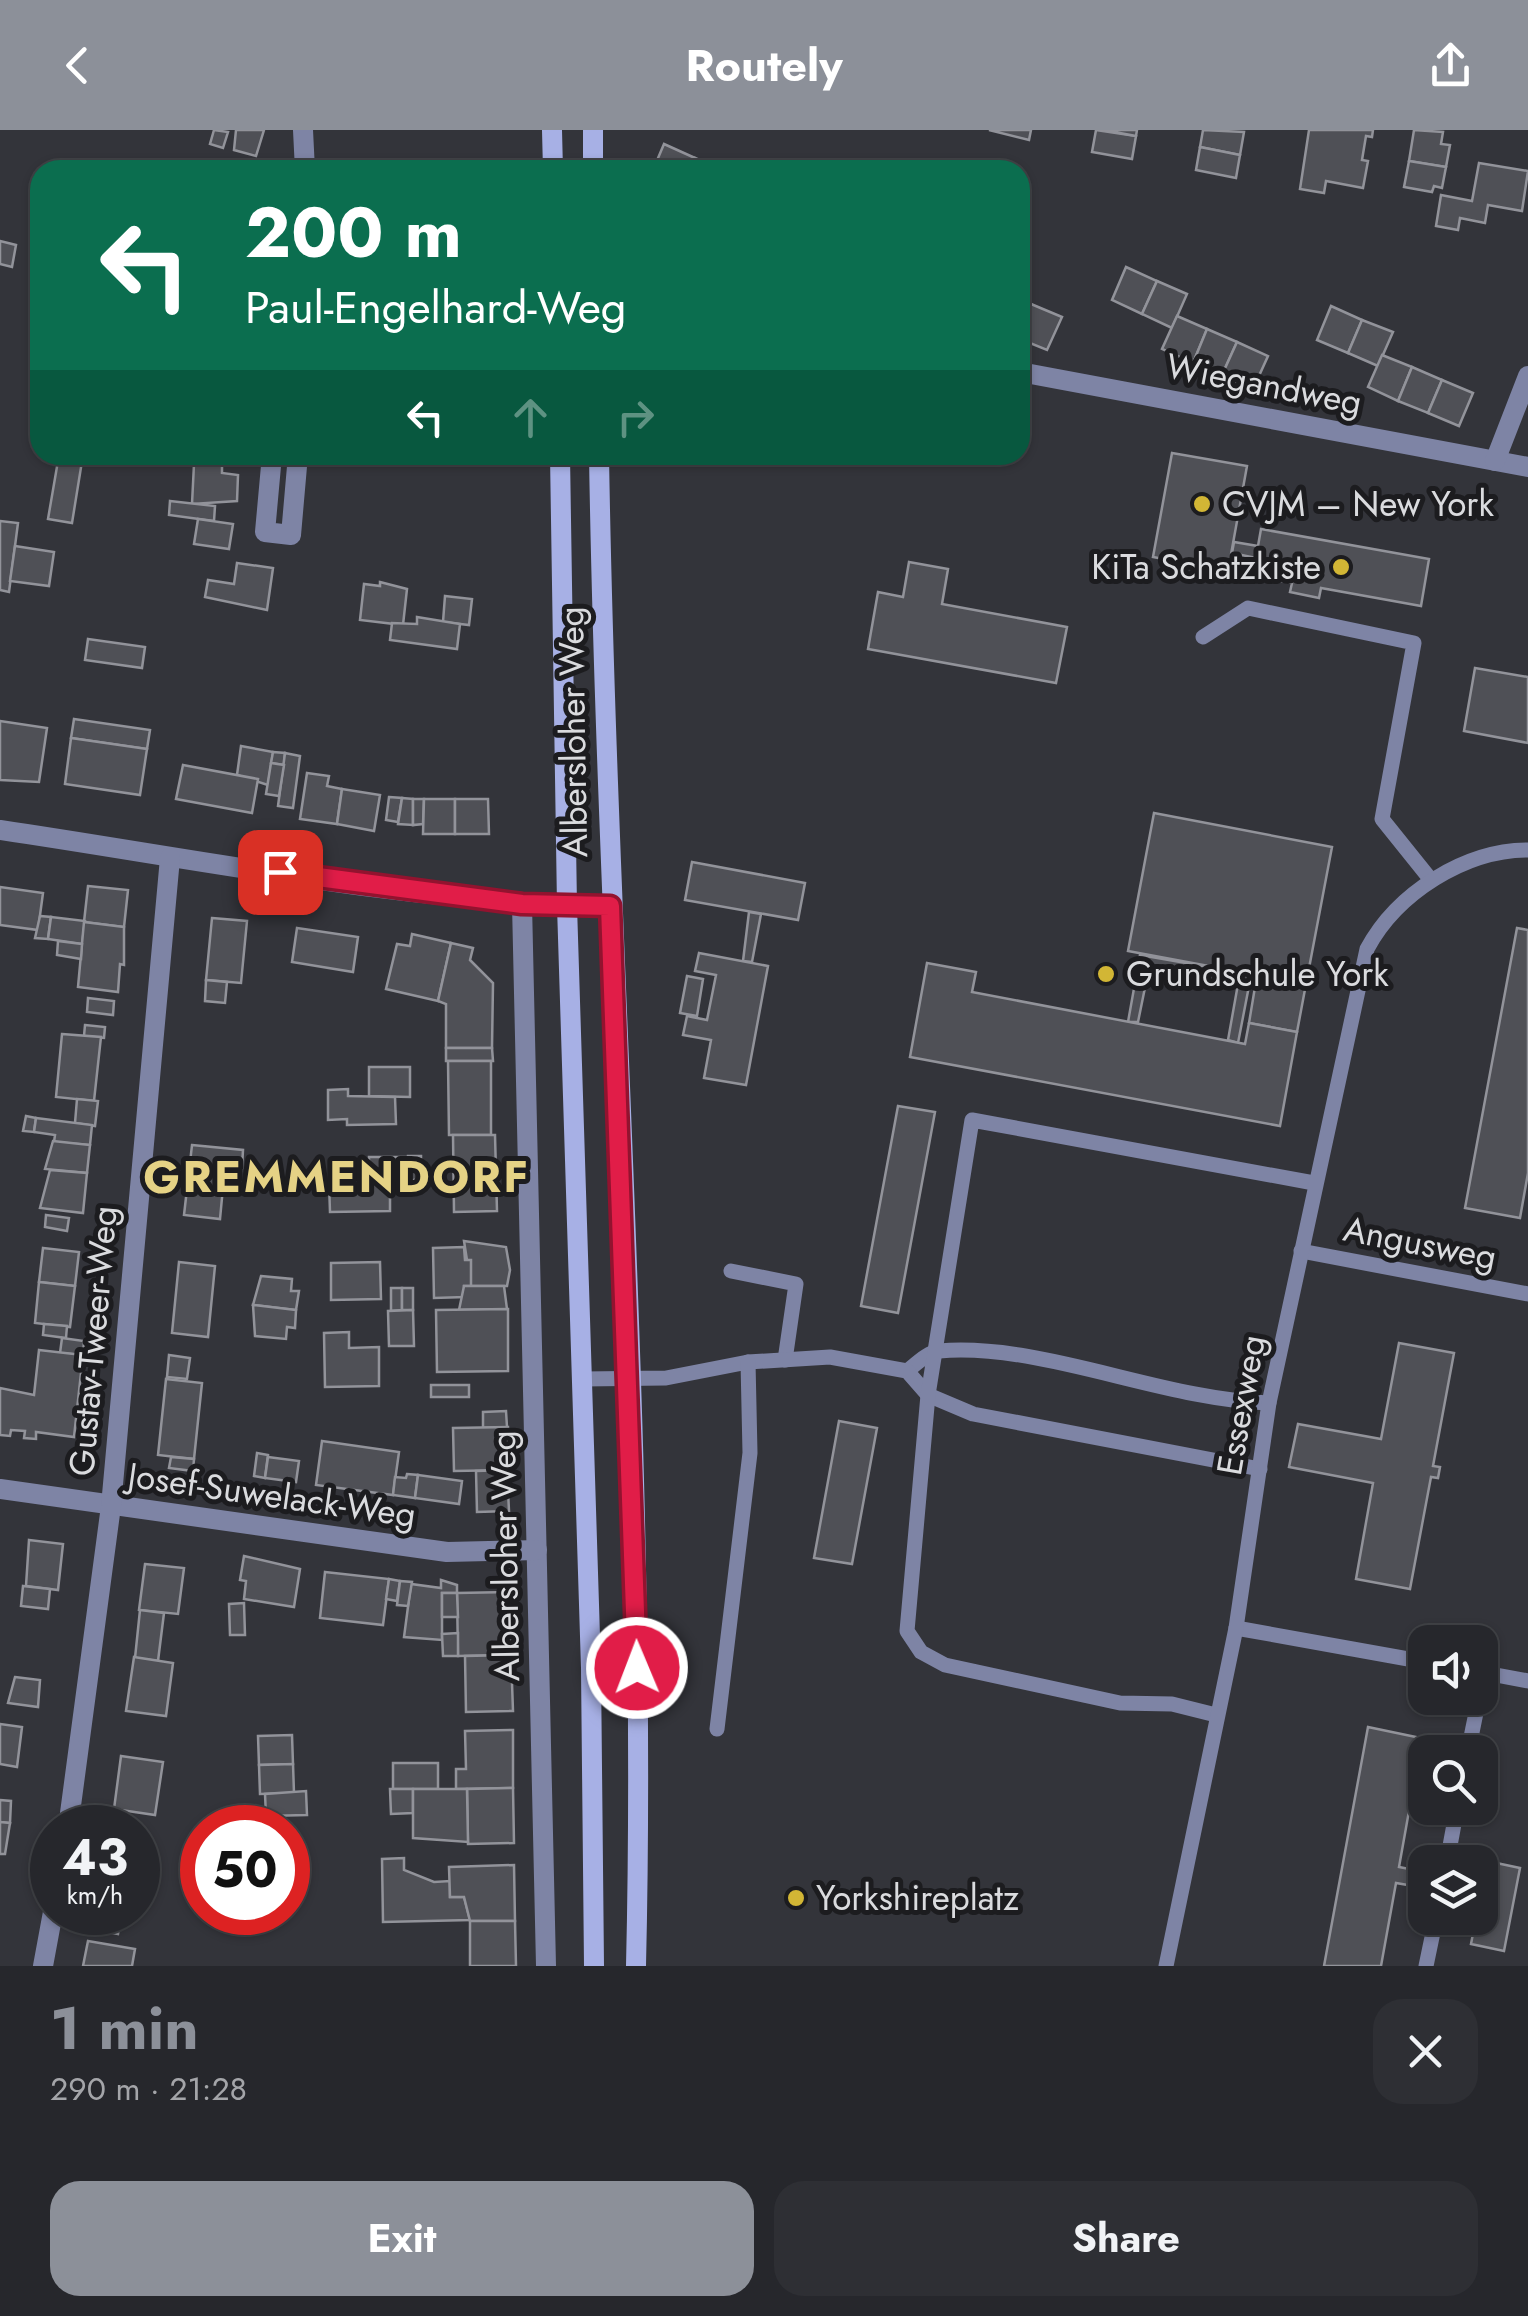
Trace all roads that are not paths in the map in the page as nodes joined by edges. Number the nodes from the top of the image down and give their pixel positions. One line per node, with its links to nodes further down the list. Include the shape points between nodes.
1 (303, 130): 4 (street)
2 (552, 130): 5 (main road)
3 (593, 130): 6 (main road)
4 (304, 160)
5 (553, 160)
6 (594, 160)
7 (1030, 374): 9 (street, Wiegandweg)
8 (1528, 376): 9 (street)
9 (1495, 461): 14 (street, Wiegandweg)
10 (271, 465): 11 (street, via 265,532 292,535)
11 (297, 465)
12 (560, 465): 21 (main road, Albersloher Weg)
13 (600, 465): 22 (main road, Albersloher Weg)
14 (1528, 467)
15 (1203, 638): 19 (lane, via 1248,608 1414,643 1382,819)
16 (0, 830): 18 (street)
17 (1528, 850): 19 (lane, Essexweg, via 1497,851)
18 (170, 858): 20 (street); 37 (street, Gustav-Tweer-Weg)
19 (1431, 880): 23 (lane, Essexweg, via 1367,949)
20 (522, 904): 21 (street); 38 (street, Albersloher Weg)
21 (568, 906): 22 (street); 32 (main road, Albersloher Weg)
22 (610, 906): 31 (main road, Albersloher Weg)
23 (1314, 1183): 24 (lane, Essexweg); 27 (lane, via 972,1120)
24 (1301, 1251): 26 (lane, Angusweg); 34 (lane, Essexweg)
25 (730, 1271): 28 (lane, via 796,1284)
26 (1528, 1294)
27 (934, 1351): 30 (lane); 33 (lane); 34 (lane, via 1004,1354 1195,1396)
28 (785, 1360): 29 (lane); 30 (lane, via 830,1357)
29 (748, 1362): 31 (lane); 44 (lane, via 750,1452)
30 (907, 1371): 33 (lane)
31 (629, 1378): 32 (lane); 51 (main road, Albersloher Weg)
32 (583, 1379): 50 (main road, Albersloher Weg)
33 (928, 1395): 35 (lane, via 973,1414); 43 (lane, via 907,1631 921,1652 945,1665 1020,1682)
34 (1269, 1404): 35 (lane, Essexweg)
35 (1260, 1470): 39 (lane, Essexweg)
36 (0, 1488): 37 (street, Josef-Suwelack-Weg)
37 (111, 1506): 38 (street, Josef-Suwelack-Weg, via 447,1552); 45 (street, Gustav-Tweer-Weg)
38 (536, 1550): 49 (street, Albersloher Weg)
39 (1236, 1628): 40 (lane); 43 (lane, Essexweg)
40 (1408, 1659)
41 (1498, 1675): 42 (lane)
42 (1528, 1681)
43 (1216, 1715): 52 (lane, Essexweg)
44 (718, 1729)
45 (71, 1805)
46 (49, 1935): 48 (street)
47 (1432, 1935): 53 (lane)
48 (43, 1966)
49 (546, 1966)
50 (594, 1966)
51 (636, 1966)
52 (1166, 1966)
53 (1426, 1966)

